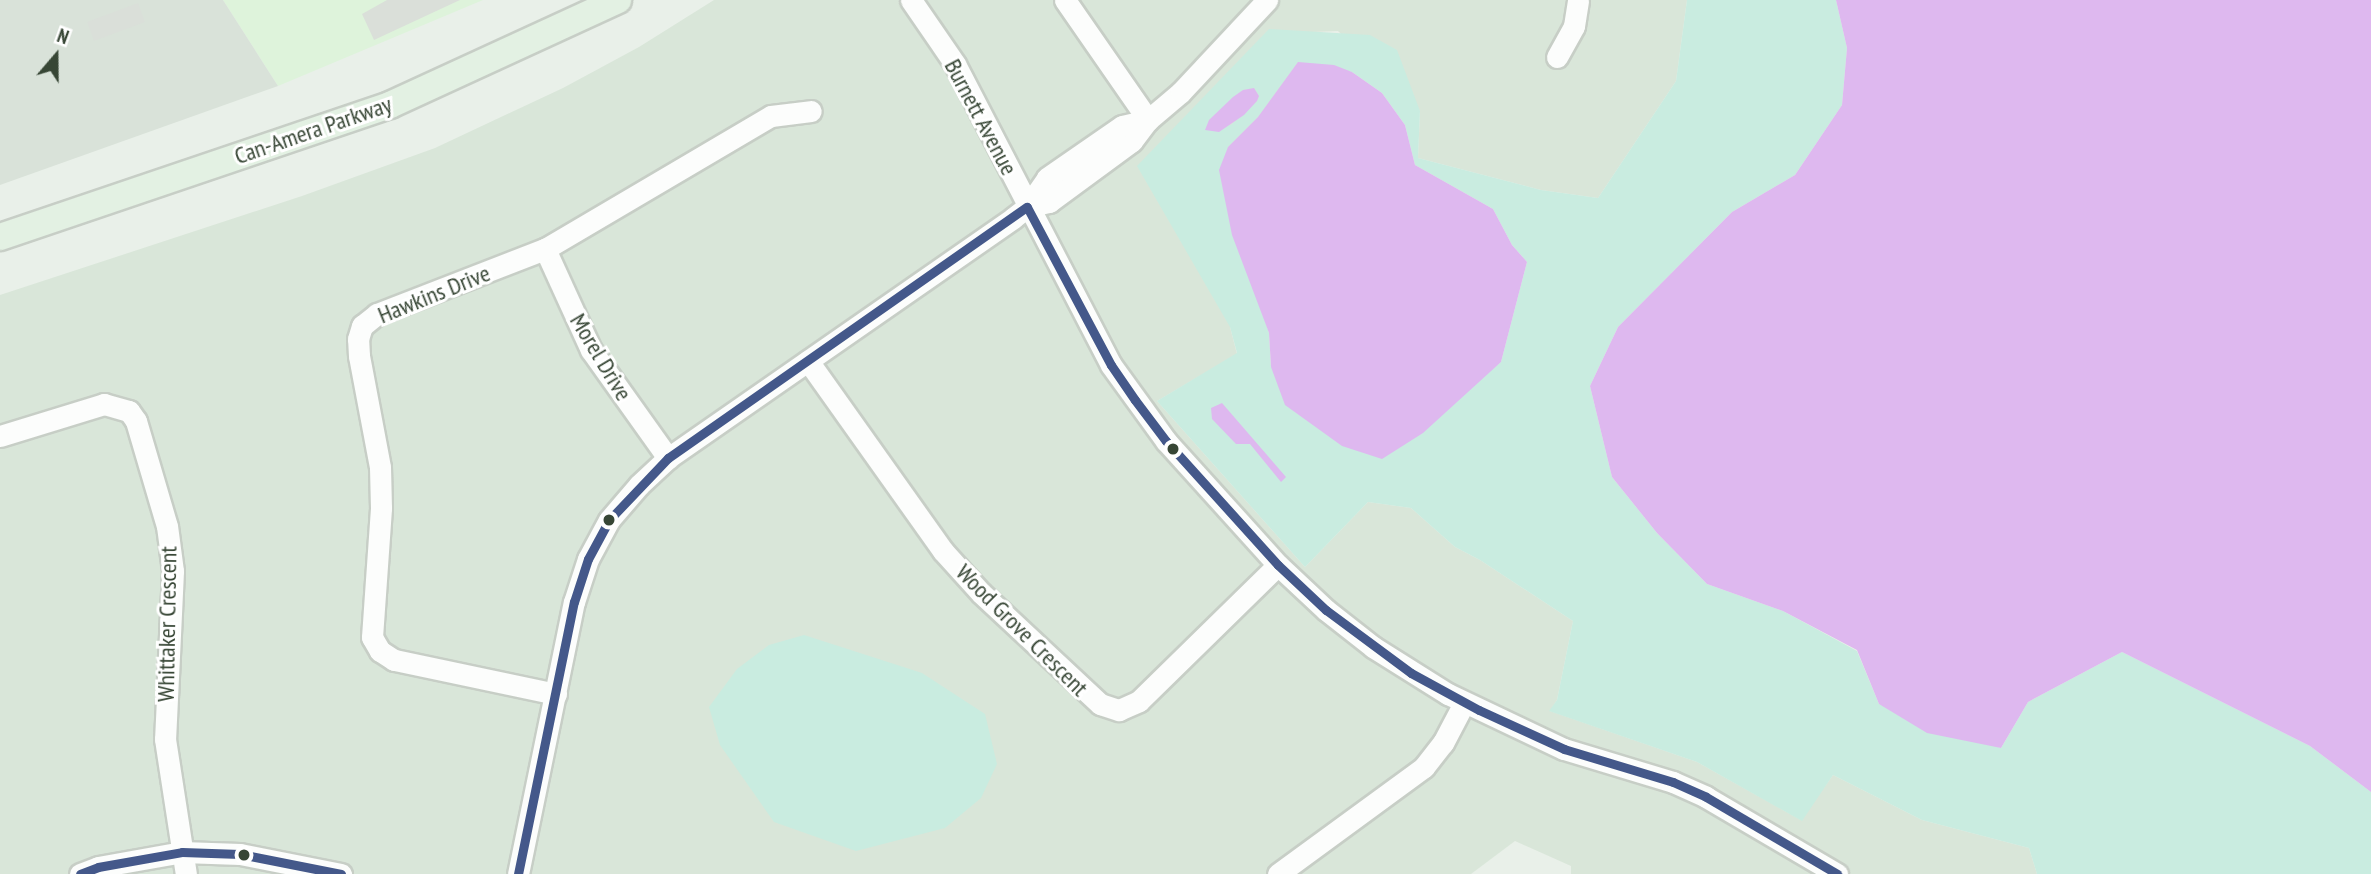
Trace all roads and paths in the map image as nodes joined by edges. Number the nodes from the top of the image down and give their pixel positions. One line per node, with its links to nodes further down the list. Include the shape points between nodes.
1 (618, 0): 10 (main road, Can-Amera Parkway, via 390,105)
2 (911, 0): 9 (street, Burnett Avenue, via 955,64)
3 (1065, 0): 8 (street)
4 (1267, 0): 8 (street, via 1181,92)
5 (1578, 0): 6 (street, via 1574,26)
6 (1557, 57)
7 (811, 111): 11 (street, Hawkins Drive, via 771,116)
8 (1148, 120): 9 (street, via 1122,126 1046,178)
9 (1027, 207): 12 (street); 15 (street, Burnett Avenue, via 1111,365 1135,400)
10 (0, 237)
11 (545, 249): 14 (street, Morel Drive, via 591,350); 16 (street, Hawkins Drive, via 377,314 362,326 358,339 380,467 372,622 376,644 394,660)
12 (808, 361): 14 (street); 15 (street, Wood Grove Crescent, via 943,551 981,593 1100,704 1119,710 1139,701)
13 (0, 436): 18 (street, Whittaker Crescent, via 104,404 129,411 136,421 167,526 173,571 165,739)
14 (668, 458): 16 (street, via 609,520 589,559)
15 (1278, 565): 17 (street, Burnett Avenue, via 1373,647)
16 (556, 694): 22 (street)
17 (1464, 703): 23 (street, via 1443,743 1424,766); 24 (street, Burnett Avenue, via 1564,749 1673,782 1706,797)
18 (182, 852): 19 (street); 20 (street, Whittaker Crescent); 21 (street, via 240,854)
19 (80, 874)
20 (186, 874)
21 (341, 874)
22 (518, 874)
23 (1278, 874)
24 (1837, 874)

